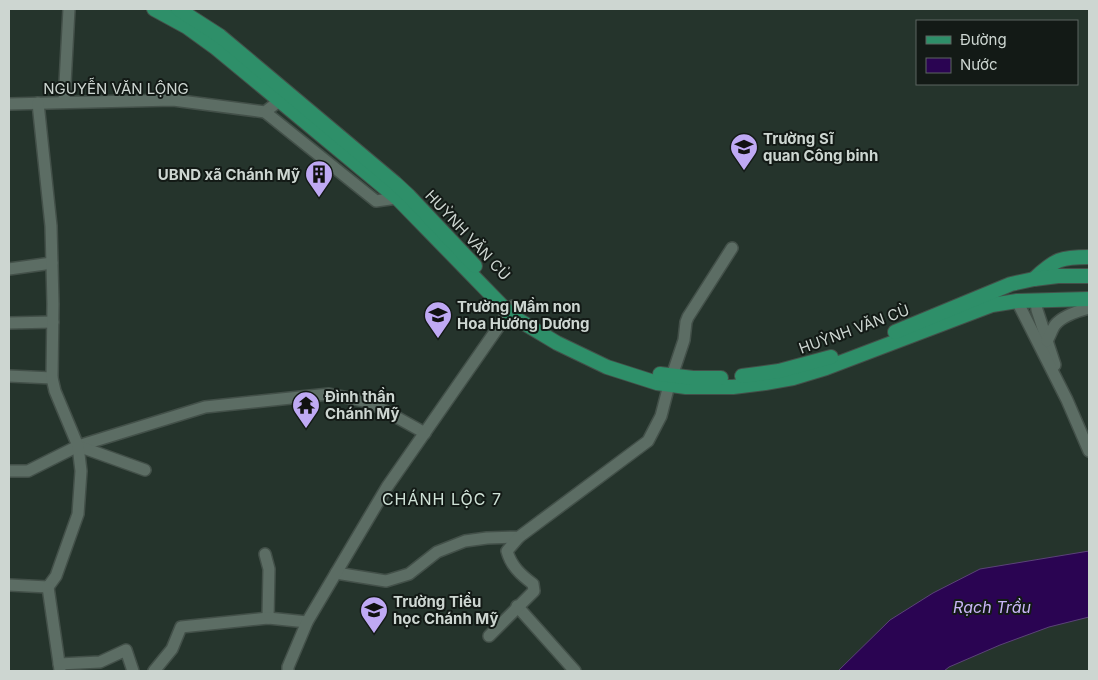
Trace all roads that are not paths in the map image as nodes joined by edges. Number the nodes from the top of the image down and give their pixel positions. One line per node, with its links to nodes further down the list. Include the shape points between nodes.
1 (69, 9): 5 (street)
2 (154, 9): 4 (main road, via 201,37)
3 (178, 9): 4 (main road, via 220,36)
4 (283, 97): 8 (street); 9 (main road)
5 (64, 102): 6 (street, NGUYỄN VĂN LỘNG); 8 (street, NGUYỄN VĂN LỘNG, via 173,100)
6 (38, 103): 7 (street, NGUYỄN VĂN LỘNG); 12 (street)
7 (9, 104)
8 (265, 112): 9 (street, via 376,201)
9 (403, 197): 22 (main road)
10 (732, 248): 28 (street, via 688,317)
11 (1089, 257): 13 (main road, via 1066,257)
12 (52, 263): 15 (street); 23 (street)
13 (1048, 265): 14 (main road); 17 (main road)
14 (1089, 265)
15 (9, 269)
16 (1089, 276): 17 (main road, HUỲNH VĂN CÙ)
17 (1034, 279): 18 (main road, HUỲNH VĂN CÙ); 19 (main road)
18 (1011, 284): 20 (main road); 28 (main road, HUỲNH VĂN CÙ, via 821,360 779,371 729,378)
19 (1036, 300): 20 (main road); 21 (main road); 25 (street)
20 (1017, 301): 28 (main road, via 992,305 800,376 733,387 686,388); 29 (street)
21 (1089, 302): 25 (street, via 1054,325)
22 (511, 309): 28 (main road, via 556,343 607,367 657,383); 30 (street)
23 (53, 322): 24 (street); 27 (street)
24 (9, 323)
25 (1048, 341): 29 (street)
26 (9, 376): 27 (street)
27 (52, 378): 31 (street)
28 (671, 380): 35 (street, via 661,416 648,441)
29 (1067, 400): 32 (street)
30 (425, 433): 31 (street, via 369,402 329,394 205,407); 37 (street, via 387,488)
31 (78, 446): 33 (street); 34 (street, via 28,471); 39 (street, via 81,471 78,514 56,576)
32 (1089, 451)
33 (145, 470)
34 (9, 472)
35 (519, 537): 37 (street, via 465,541 436,552 409,574 386,581); 40 (street, via 507,551 518,573 533,584 534,591)
36 (265, 554): 41 (street, via 269,569)
37 (336, 573): 42 (street)
38 (9, 585): 39 (street)
39 (48, 587): 44 (street)
40 (518, 606): 43 (street); 48 (street)
41 (268, 618): 42 (street); 46 (street, via 181,627 172,649)
42 (307, 622): 47 (street)
43 (489, 636)
44 (59, 668): 45 (street, via 100,662 126,650)
45 (133, 671)
46 (154, 671)
47 (288, 671)
48 (575, 671)

